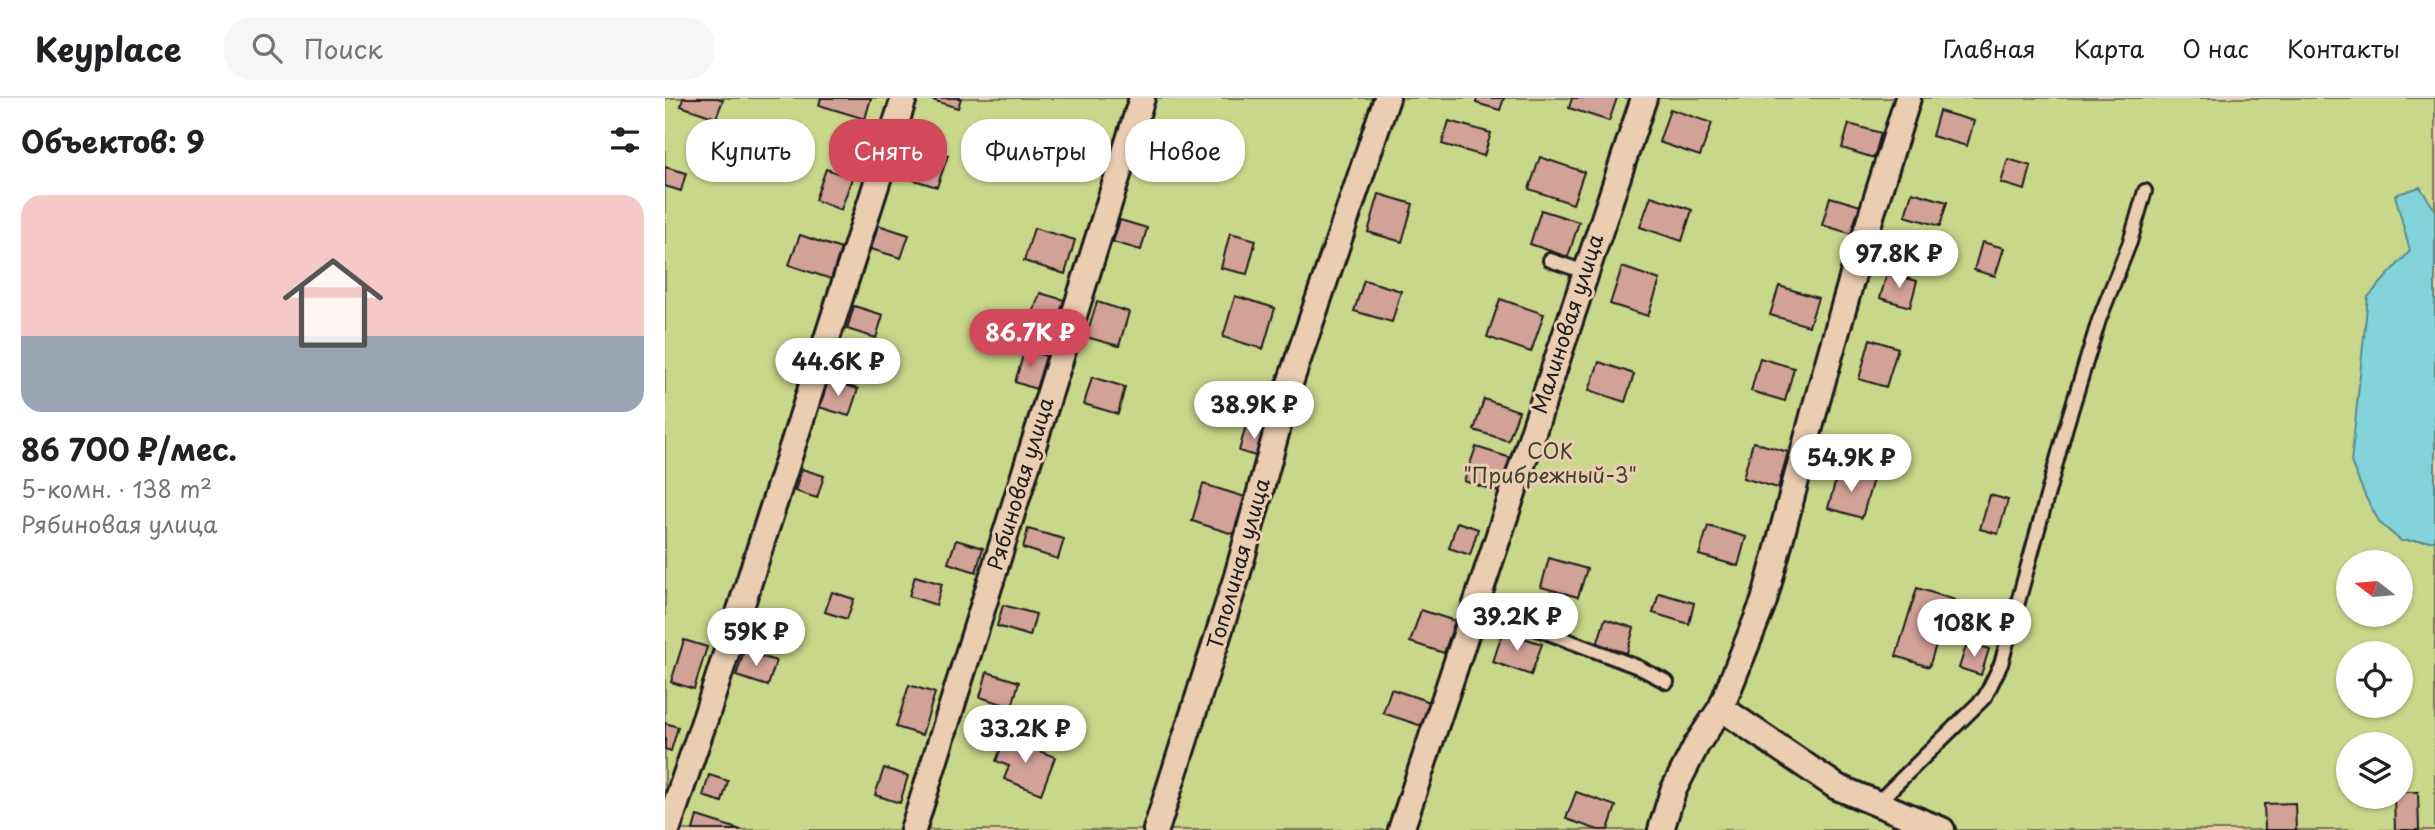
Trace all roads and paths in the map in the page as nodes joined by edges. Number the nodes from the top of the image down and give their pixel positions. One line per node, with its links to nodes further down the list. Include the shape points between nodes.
1 (904, 98): 13 (street)
2 (1142, 98): 14 (street, Рябиновая улица)
3 (1387, 98): 15 (street, Тополиная улица, via 1289,386 1237,576)
4 (1644, 98): 8 (street, Малиновая улица)
5 (1908, 98): 11 (street, via 1835,339 1764,601)
6 (2145, 191): 12 (lane, via 2066,427 2001,664 1985,697)
7 (1549, 260): 8 (lane)
8 (1585, 272): 9 (street, Малиновая улица)
9 (1474, 605): 10 (lane); 16 (street, Малиновая улица)
10 (1667, 682)
11 (1721, 708): 12 (street, via 1837,787); 17 (street, via 1673,791)
12 (1876, 804): 18 (street)
13 (667, 830)
14 (913, 830)
15 (1156, 830)
16 (1401, 830)
17 (1661, 830)
18 (1942, 830)

